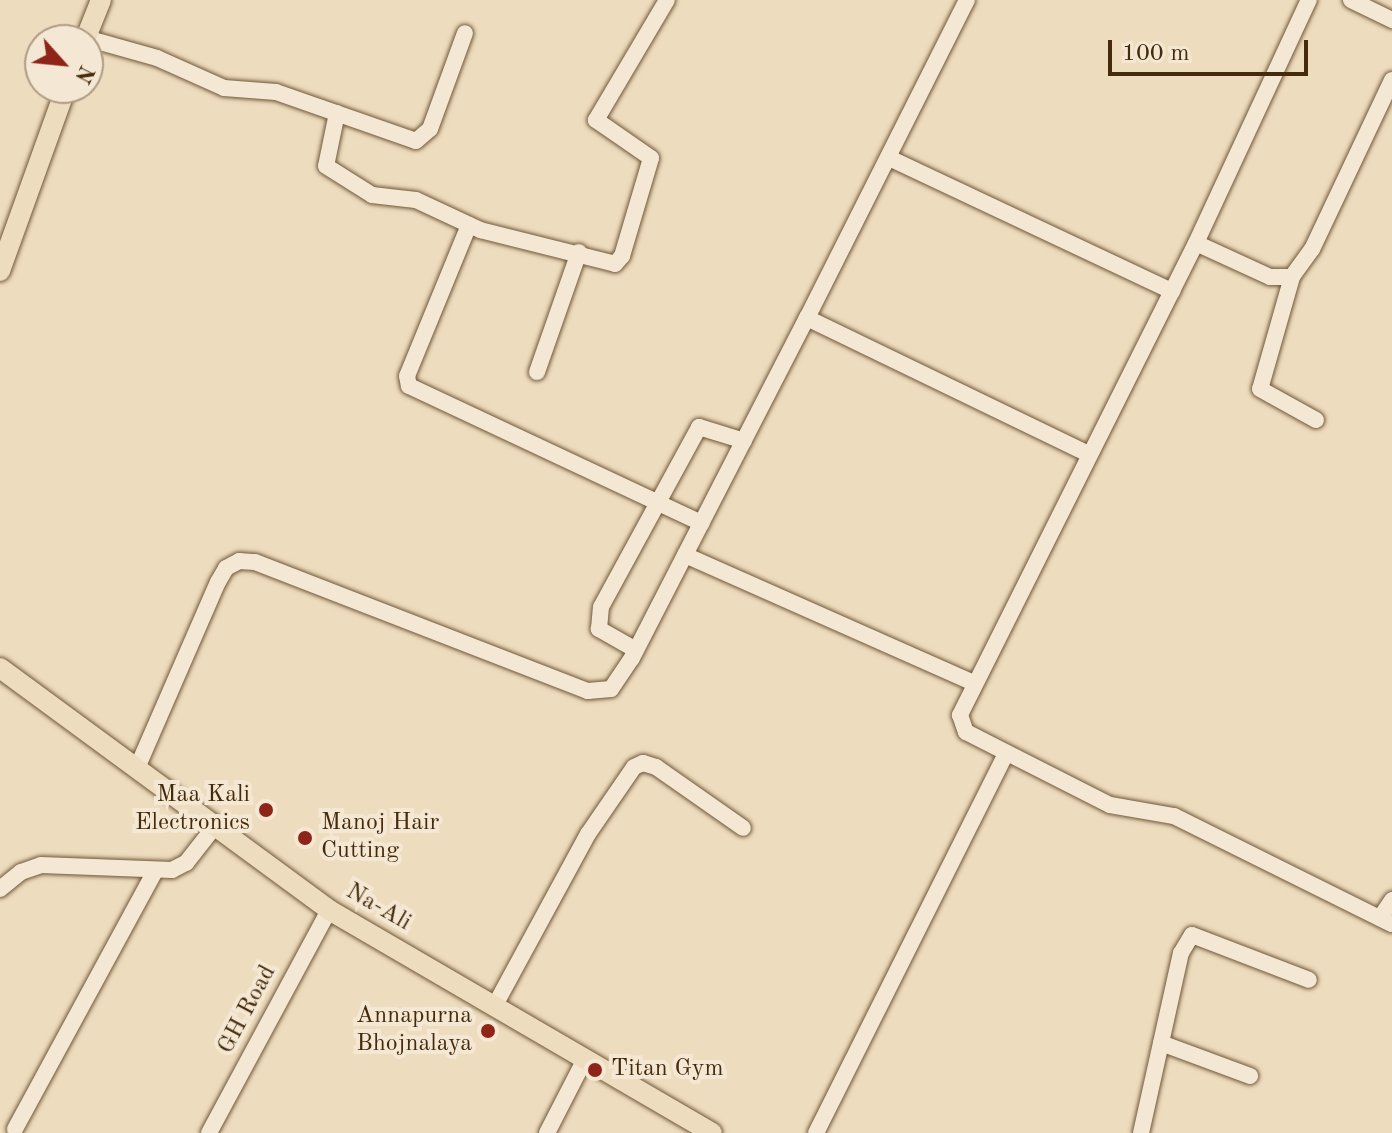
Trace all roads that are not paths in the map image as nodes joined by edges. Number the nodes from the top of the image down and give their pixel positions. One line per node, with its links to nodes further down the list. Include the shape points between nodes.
1 (101, 0): 7 (main road)
2 (667, 0): 16 (street, via 596,120 650,152 622,256 615,264)
3 (967, 0): 13 (street)
4 (1309, 0): 15 (street)
5 (1351, 0): 6 (street)
6 (1392, 20)
7 (92, 24)
8 (465, 33): 12 (street, via 430,129 416,141)
9 (104, 44): 12 (street, via 157,58 224,88 276,92)
10 (1392, 80): 18 (street, via 1312,249)
11 (60, 104): 17 (main road)
12 (337, 113): 14 (street, via 326,166 372,195 416,200)
13 (889, 158): 19 (street); 20 (street)
14 (469, 225): 16 (street); 25 (street, via 407,376 409,386)
15 (1196, 243): 18 (street, via 1270,277); 19 (street)
16 (579, 252): 21 (street)
17 (1, 267)
18 (1292, 277): 22 (street, via 1260,389)
19 (1172, 291): 24 (street)
20 (807, 318): 23 (street); 24 (street)
21 (537, 372)
22 (1316, 420)
23 (744, 441): 25 (street, via 699,427); 26 (street)
24 (1088, 454): 30 (street)
25 (657, 502): 26 (street); 28 (street, via 597,616 599,629)
26 (702, 523): 27 (street)
27 (685, 555): 28 (street); 30 (street)
28 (636, 650): 32 (street, via 620,680 600,694 255,562 239,561 226,568 218,582)
29 (0, 668): 32 (main road, Na-Ali)
30 (972, 682): 31 (street, via 960,715 962,726)
31 (1006, 754): 39 (street, via 1110,805 1174,816); 49 (street)
32 (137, 768): 33 (main road, Na-Ali)
33 (215, 826): 35 (street, via 186,863); 38 (main road, Na-Ali)
34 (743, 828): 41 (street, via 656,767 634,767 588,834)
35 (155, 871): 36 (street, via 41,865 21,872); 45 (street)
36 (0, 889)
37 (1392, 900): 39 (street)
38 (329, 910): 41 (main road, Na-Ali); 46 (street, GH Road)
39 (1386, 921)
40 (1309, 980): 42 (street, via 1192,935 1181,953)
41 (494, 1007): 43 (main road, Na-Ali)
42 (1161, 1043): 44 (street); 50 (street)
43 (585, 1059): 47 (street); 48 (main road, Na-Ali)
44 (1250, 1076)
45 (15, 1129)
46 (209, 1133)
47 (547, 1133)
48 (712, 1133)
49 (816, 1133)
50 (1141, 1133)

